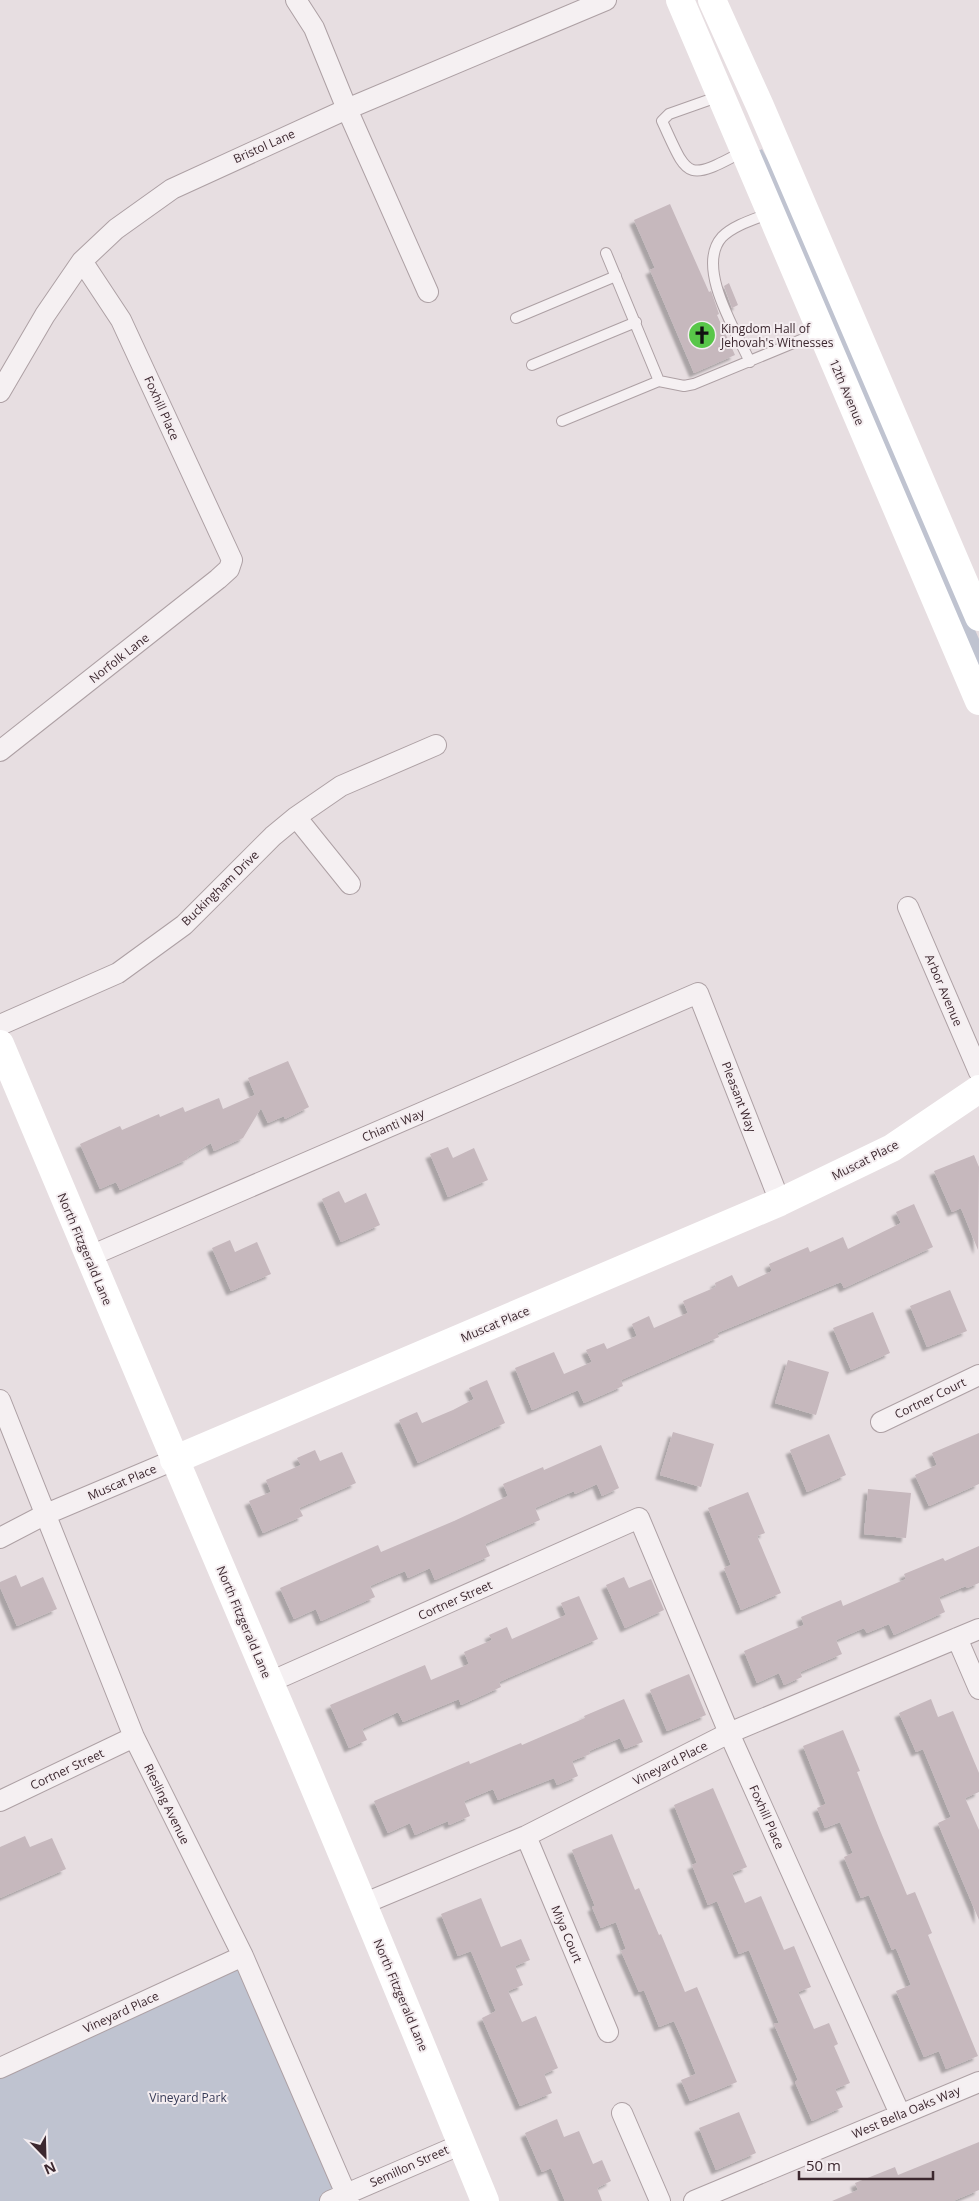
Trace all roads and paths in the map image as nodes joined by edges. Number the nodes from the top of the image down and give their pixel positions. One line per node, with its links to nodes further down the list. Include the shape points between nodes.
1 (296, 0): 6 (street, via 314,28)
2 (606, 0): 6 (street, Bristol Lane)
3 (680, 0): 5 (street, 12th Avenue)
4 (712, 0): 22 (street)
5 (720, 95): 7 (street, 12th Avenue); 7 (lane, via 669,114 662,121 685,167 694,171 709,170)
6 (347, 109): 10 (street, Bristol Lane, via 172,189 116,230); 12 (street)
7 (745, 150): 8 (street, 12th Avenue)
8 (771, 212): 15 (street, 12th Avenue); 16 (lane, via 723,236 712,260 716,284)
9 (606, 253): 11 (lane)
10 (82, 261): 19 (street, Bristol Lane, via 45,315); 21 (street, Foxhill Place, via 121,320)
11 (616, 276): 13 (lane); 14 (lane)
12 (428, 292)
13 (516, 318)
14 (636, 322): 17 (lane); 18 (lane)
15 (821, 331): 16 (lane); 23 (street, 12th Avenue)
16 (750, 362): 18 (lane, via 694,384 684,386)
17 (532, 365)
18 (659, 381): 20 (lane)
19 (0, 392)
20 (562, 421)
21 (232, 560): 25 (street, Norfolk Lane, via 229,569 218,579)
22 (979, 617)
23 (979, 701)
24 (436, 745): 26 (street, Buckingham Drive, via 341,786)
25 (0, 751)
26 (296, 817): 27 (street); 30 (street, Buckingham Drive, via 184,925 118,973)
27 (350, 884)
28 (908, 907): 32 (street, Arbor Avenue)
29 (698, 993): 34 (street, Pleasant Way); 35 (street, Chianti Way)
30 (0, 1025)
31 (0, 1044): 35 (street, North Fitzgerald Lane)
32 (979, 1072)
33 (979, 1089): 34 (street, Muscat Place, via 892,1148)
34 (780, 1202): 39 (street, Muscat Place)
35 (88, 1257): 39 (street, North Fitzgerald Lane)
36 (979, 1374): 38 (street, Cortner Court)
37 (0, 1400): 40 (street, Riesling Avenue)
38 (881, 1422)
39 (174, 1460): 40 (street, Muscat Place); 45 (street, North Fitzgerald Lane)
40 (44, 1515): 42 (street, Muscat Place); 48 (street, Riesling Avenue)
41 (639, 1518): 45 (street, Cortner Street); 47 (street, Foxhill Place)
42 (0, 1538)
43 (979, 1629): 44 (street, Vineyard Place)
44 (957, 1638): 46 (street); 47 (street, Vineyard Place)
45 (270, 1682): 51 (street, North Fitzgerald Lane)
46 (979, 1689)
47 (729, 1733): 50 (street, Vineyard Place); 57 (street, Foxhill Place)
48 (134, 1737): 49 (street, Cortner Street); 52 (street, Riesling Avenue)
49 (0, 1801)
50 (526, 1836): 51 (street, Vineyard Place); 53 (street, Miya Court)
51 (363, 1904): 58 (street, North Fitzgerald Lane)
52 (243, 1956): 54 (street, Vineyard Place); 59 (street, Riesling Avenue)
53 (608, 2032)
54 (0, 2068)
55 (979, 2082): 57 (street, West Bella Oaks Way)
56 (622, 2112): 61 (street)
57 (900, 2114): 62 (street, West Bella Oaks Way)
58 (462, 2144): 59 (street, Semillon Street); 60 (street, North Fitzgerald Lane)
59 (341, 2199)
60 (485, 2201)
61 (660, 2201)
62 (694, 2201)

